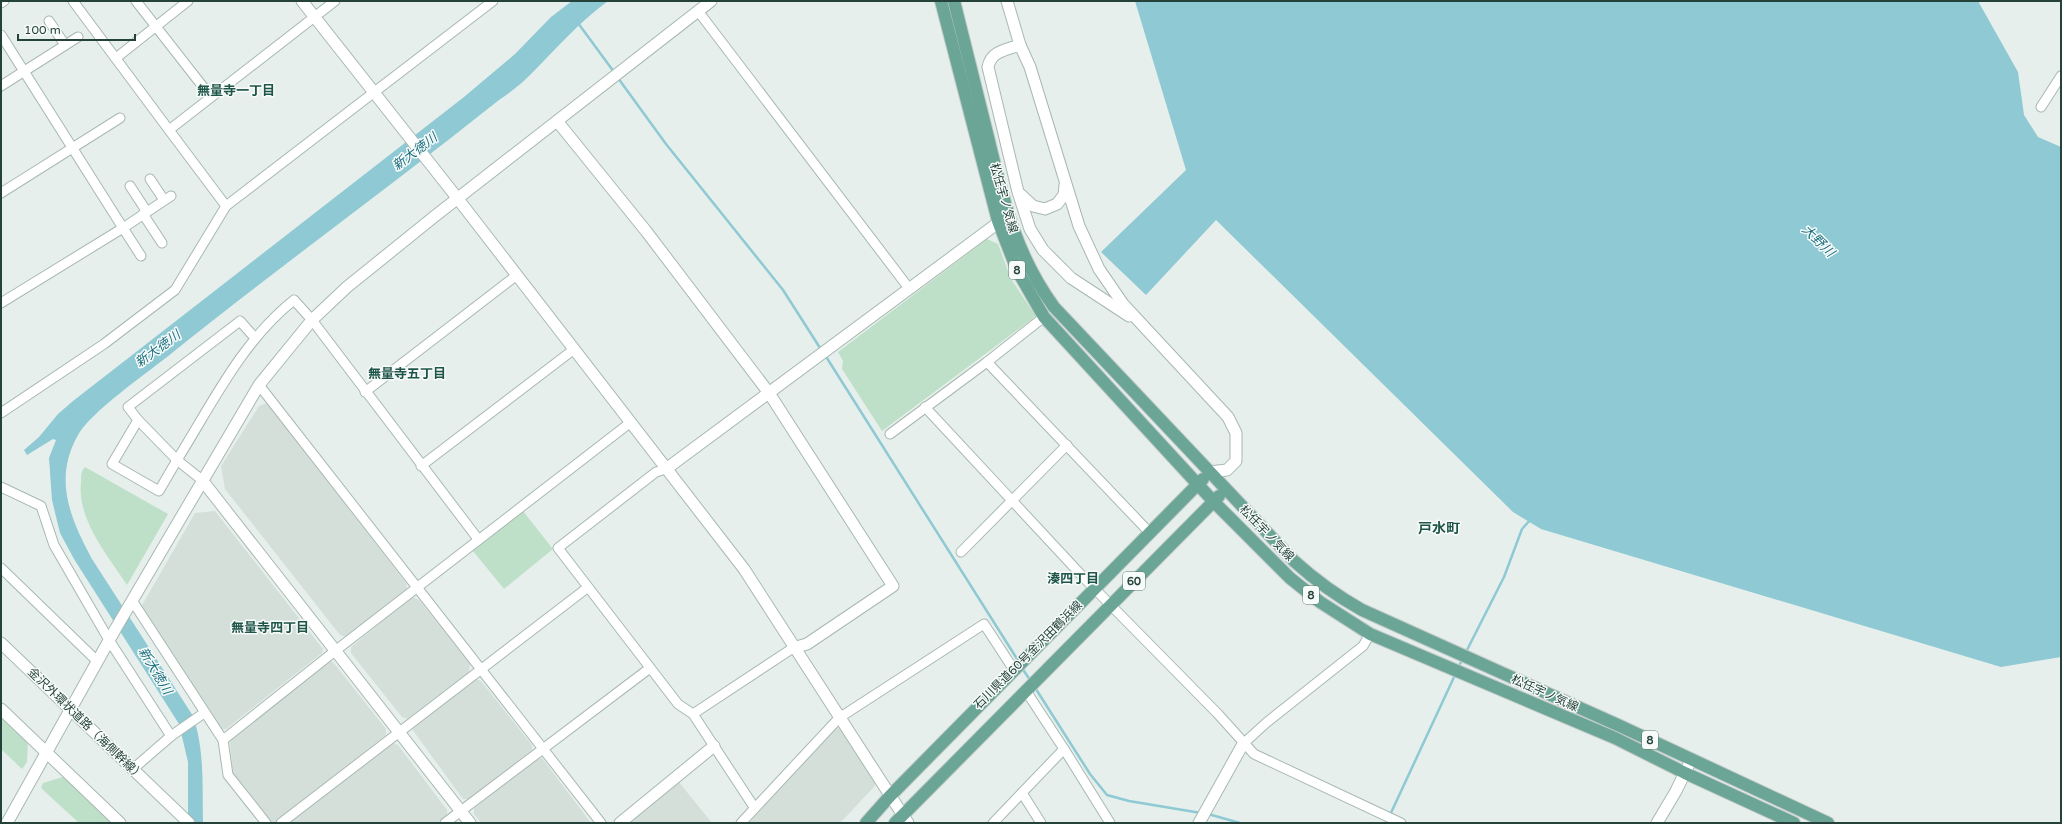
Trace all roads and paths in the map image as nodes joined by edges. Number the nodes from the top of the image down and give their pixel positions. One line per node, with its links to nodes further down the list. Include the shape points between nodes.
1 (4, 1): 12 (street)
2 (73, 1): 21 (street)
3 (136, 1): 16 (street)
4 (188, 1): 16 (street)
5 (302, 1): 14 (street)
6 (335, 1): 14 (street)
7 (493, 1): 25 (street)
8 (711, 1): 13 (street)
9 (941, 1): 40 (main road, 松任宇ノ気線 / 8)
10 (954, 1): 40 (main road, 松任宇ノ気線 / 8)
11 (1007, 1): 20 (street)
12 (1, 3)
13 (698, 11): 29 (street); 45 (street)
14 (314, 17): 25 (street); 26 (street)
15 (49, 22): 19 (street)
16 (155, 26): 21 (street); 26 (street)
17 (1, 36): 22 (street)
18 (78, 37): 19 (street)
19 (65, 45): 22 (street)
20 (1020, 45): 33 (street, via 1030,67); 35 (street, via 996,53 990,59 988,67)
21 (116, 58): 30 (street)
22 (23, 71): 24 (street); 31 (street)
23 (2061, 76): 27 (street)
24 (1, 86)
25 (374, 93): 37 (street); 38 (street)
26 (211, 97): 30 (street)
27 (2041, 107)
28 (120, 118): 31 (street)
29 (557, 121): 37 (street); 55 (street, via 646,231)
30 (169, 130): 38 (street)
31 (72, 148): 36 (street); 41 (street)
32 (150, 179): 39 (street, via 167,198)
33 (1065, 182): 35 (street, via 1064,195 1057,204 1045,209 1032,206); 49 (street, via 1079,226 1099,269)
34 (130, 186): 39 (street)
35 (1018, 192): 49 (street, via 1030,229 1043,250 1071,278)
36 (1, 193)
37 (458, 199): 44 (street); 48 (street, via 347,287)
38 (226, 206): 57 (street, via 175,290 104,344)
39 (145, 213): 41 (street); 42 (street)
40 (1002, 218): 45 (street); 47 (main road, 松任宇ノ気線 / 8, via 1017,270); 66 (main road, 松任宇ノ気線 / 8, via 1039,286 1054,307)
41 (123, 228): 43 (street); 46 (street)
42 (162, 243)
43 (140, 256)
44 (517, 275): 51 (street); 54 (street)
45 (908, 288): 55 (street)
46 (1, 303)
47 (1044, 317): 52 (street); 68 (main road, 松任宇ノ気線 / 8)
48 (312, 320): 50 (street, via 294,300 277,313); 53 (street); 54 (street)
49 (1142, 326): 65 (street, via 1228,417 1236,433 1236,461)
50 (254, 338): 58 (street, via 240,321 128,407); 62 (street)
51 (573, 350): 59 (street); 63 (street)
52 (988, 362): 56 (street); 61 (street)
53 (259, 385): 67 (street); 77 (street)
54 (365, 392): 63 (street)
55 (770, 393): 64 (street); 85 (street, via 893,586 807,644)
56 (925, 407): 60 (street); 71 (street)
57 (1, 413)
58 (138, 420): 62 (street); 62 (street, via 112,464 159,491)
59 (631, 422): 64 (street); 74 (street)
60 (890, 434)
61 (1067, 445): 71 (street); 73 (street)
62 (177, 460): 67 (street)
63 (421, 466): 74 (street)
64 (666, 469): 78 (street, via 656,472 558,548); 85 (street, via 744,569)
65 (1227, 470): 66 (street); 70 (street)
66 (1209, 472): 68 (main road, 石川県道60号金沢田鶴浜線 / 60); 70 (main road, 松任宇ノ気線 / 8)
67 (202, 480): 80 (street); 86 (street)
68 (1197, 484): 72 (main road, 松任宇ノ気線 / 8); 73 (main road, 石川県道60号金沢田鶴浜線 / 60)
69 (1, 487): 83 (street, via 41,506 54,545)
70 (1225, 489): 72 (main road, 石川県道60号金沢田鶴浜線 / 60); 105 (main road, 松任宇ノ気線 / 8, via 1299,566 1341,598 1458,655)
71 (1011, 500): 75 (street); 79 (street)
72 (1214, 502): 81 (main road, 石川県道60号金沢田鶴浜線 / 60); 82 (main road, 松任宇ノ気線 / 8, via 1290,578 1320,602)
73 (1149, 532): 79 (main road, 石川県道60号金沢田鶴浜線 / 60)
74 (478, 539): 77 (street)
75 (961, 552)
76 (1, 568): 87 (street)
77 (416, 588): 86 (street); 89 (street)
78 (587, 588): 88 (street); 89 (street)
79 (1095, 589): 81 (street); 90 (main road, 石川県道60号金沢田鶴浜線 / 60)
80 (131, 604): 83 (street); 94 (street, via 171,659)
81 (1110, 604): 91 (main road, 石川県道60号金沢田鶴浜線 / 60); 100 (street, via 1218,714)
82 (1370, 634): 100 (street, via 1362,646); 107 (main road, 松任宇ノ気線 / 8, via 1615,738)
83 (109, 640): 87 (street); 98 (street)
84 (1, 643): 93 (street, 金沢外環状道路（海側幹線）)
85 (793, 648): 95 (street); 96 (street)
86 (336, 651): 97 (street); 99 (street)
87 (97, 661): 93 (street)
88 (650, 668): 95 (street, via 678,704); 102 (street)
89 (480, 670): 97 (street); 102 (street)
90 (1014, 670): 96 (street, via 984,624); 109 (main road, 石川県道60号金沢田鶴浜線 / 60)
91 (1026, 691): 103 (street); 112 (main road, 石川県道60号金沢田鶴浜線 / 60)
92 (1, 709): 104 (street)
93 (71, 710): 104 (street); 106 (street, 金沢外環状道路（海側幹線）)
94 (203, 714): 98 (street); 99 (street)
95 (693, 714): 101 (street)
96 (839, 718): 109 (street); 110 (street)
97 (400, 733): 111 (street); 118 (street)
98 (174, 734): 106 (street)
99 (223, 740): 117 (street, via 228,775)
100 (1243, 744): 113 (street, via 1254,754); 128 (street)
101 (714, 746): 110 (street); 122 (street)
102 (543, 749): 111 (street); 121 (street)
103 (1064, 749): 108 (street); 127 (street)
104 (47, 752): 114 (street); 115 (street)
105 (1690, 760): 107 (street); 131 (main road, 松任宇ノ気線 / 8)
106 (134, 769): 116 (street, 金沢外環状道路（海側幹線）)
107 (1685, 773): 129 (street); 130 (main road, 松任宇ノ気線 / 8)
108 (1022, 793): 125 (street); 126 (street)
109 (890, 796): 112 (street); 124 (main road, 石川県道60号金沢田鶴浜線 / 60)
110 (754, 807): 123 (street)
111 (461, 811): 119 (street); 120 (street)
112 (902, 820)
113 (1398, 822)
114 (7, 823)
115 (120, 823)
116 (189, 823)
117 (266, 823)
118 (281, 823)
119 (445, 823)
120 (470, 823)
121 (601, 823)
122 (620, 823)
123 (740, 823)
124 (866, 823)
125 (993, 823)
126 (1041, 823)
127 (1110, 823)
128 (1200, 823)
129 (1657, 823)
130 (1794, 823)
131 (1828, 823)

